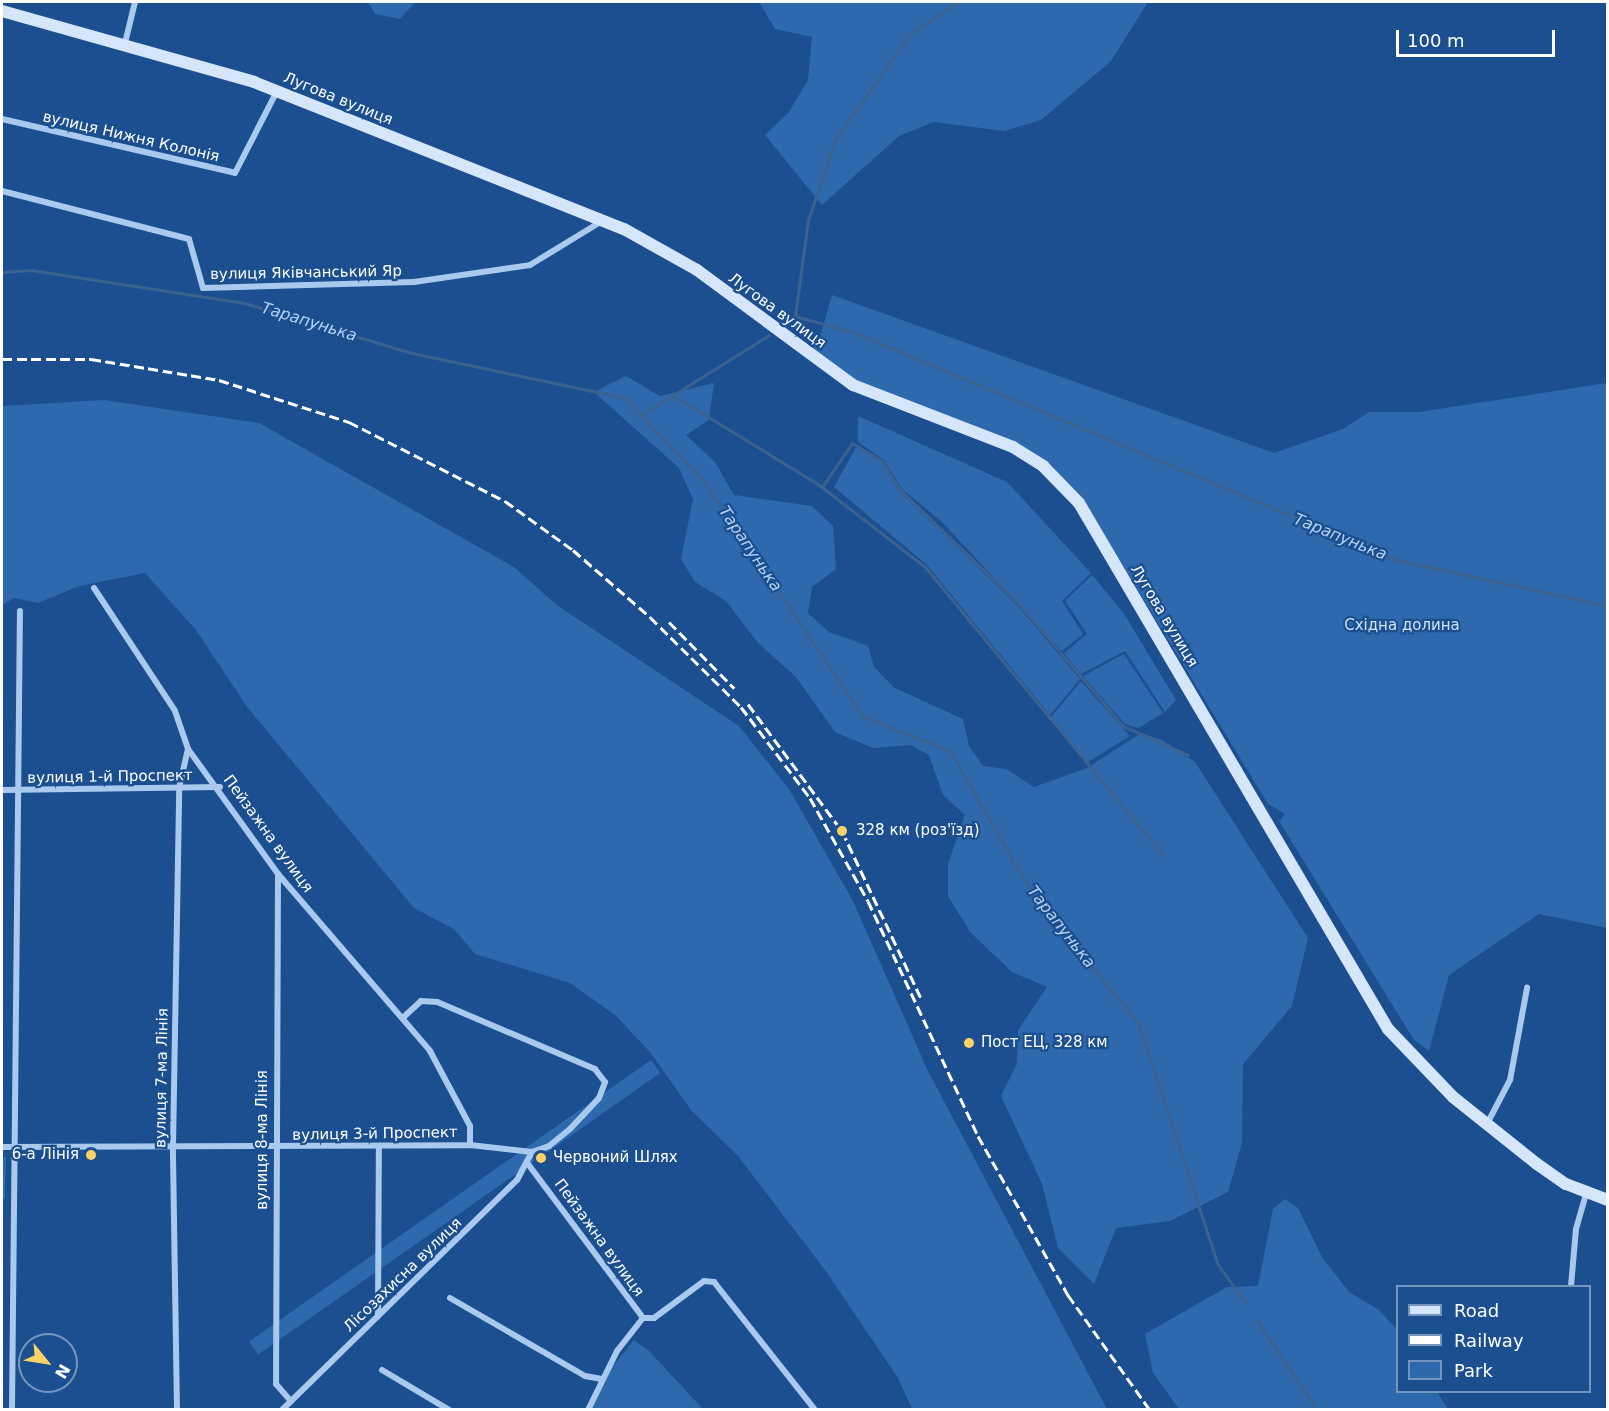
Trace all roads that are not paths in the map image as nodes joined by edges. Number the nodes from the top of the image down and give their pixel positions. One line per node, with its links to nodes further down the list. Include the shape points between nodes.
1 (135, 2): 3 (street)
2 (2, 10): 3 (street, Лугова вулиця)
3 (125, 43): 4 (street, Лугова вулиця)
4 (277, 91): 5 (street, вулиця Нижня Колонія, via 235,173); 7 (street, Лугова вулиця)
5 (2, 118)
6 (2, 190): 7 (street, вулиця Яківчанський Яр, via 189,239 203,288 414,282 530,265)
7 (603, 220): 18 (street, Лугова вулиця, via 697,270 853,385 1013,447 1043,466 1079,503 1388,1029 1423,1070)
8 (94, 588): 10 (street, Пейзажна вулиця, via 175,711)
9 (20, 611): 14 (street)
10 (188, 749): 11 (street, Пейзажна вулиця); 12 (street, вулиця 7-ма Лінія)
11 (220, 787): 12 (street, вулиця 1-й Проспект); 15 (street, Пейзажна вулиця)
12 (179, 788): 14 (street, вулиця 1-й Проспект); 20 (street, вулиця 7-ма Лінія)
13 (2, 790): 14 (street, вулиця 1-й Проспект)
14 (17, 790): 22 (street)
15 (278, 874): 17 (street, Пейзажна вулиця); 23 (street, вулиця 8-ма Лінія)
16 (1527, 988): 18 (street, via 1510,1080)
17 (403, 1018): 19 (street, Пейзажна вулиця, via 430,1050 470,1126); 25 (street, via 421,1001 437,1002 595,1070 605,1082 600,1098 549,1146)
18 (1487, 1124): 27 (street, Лугова вулиця, via 1566,1184)
19 (470, 1145): 24 (street, вулиця 3-й Проспект); 25 (street, вулиця 3-й Проспект)
20 (173, 1146): 22 (street, вулиця 3-й Проспект); 23 (street, вулиця 3-й Проспект); 37 (street, вулиця 7-ма Лінія)
21 (2, 1147): 22 (street, вулиця 3-й Проспект)
22 (13, 1147): 36 (street)
23 (275, 1147): 24 (street, вулиця 3-й Проспект); 35 (street, вулиця 8-ма Лінія, via 276,1384)
24 (379, 1148): 31 (street)
25 (532, 1152): 26 (street, Лісозахисна вулиця)
26 (528, 1164): 31 (street, Лісозахисна вулиця); 32 (street, Пейзажна вулиця)
27 (1586, 1194): 28 (street, Лугова вулиця); 29 (street, via 1576,1229)
28 (1608, 1200)
29 (1570, 1285)
30 (450, 1298): 34 (street, via 585,1376)
31 (378, 1316): 35 (street, Лісозахисна вулиця)
32 (643, 1318): 34 (street); 41 (street, Пейзажна вулиця, via 654,1318 704,1281 714,1282)
33 (382, 1370): 39 (street)
34 (602, 1379): 40 (street)
35 (291, 1401): 38 (street, Лісозахисна вулиця)
36 (12, 1410)
37 (177, 1410)
38 (282, 1410)
39 (449, 1410)
40 (588, 1410)
41 (815, 1410)

